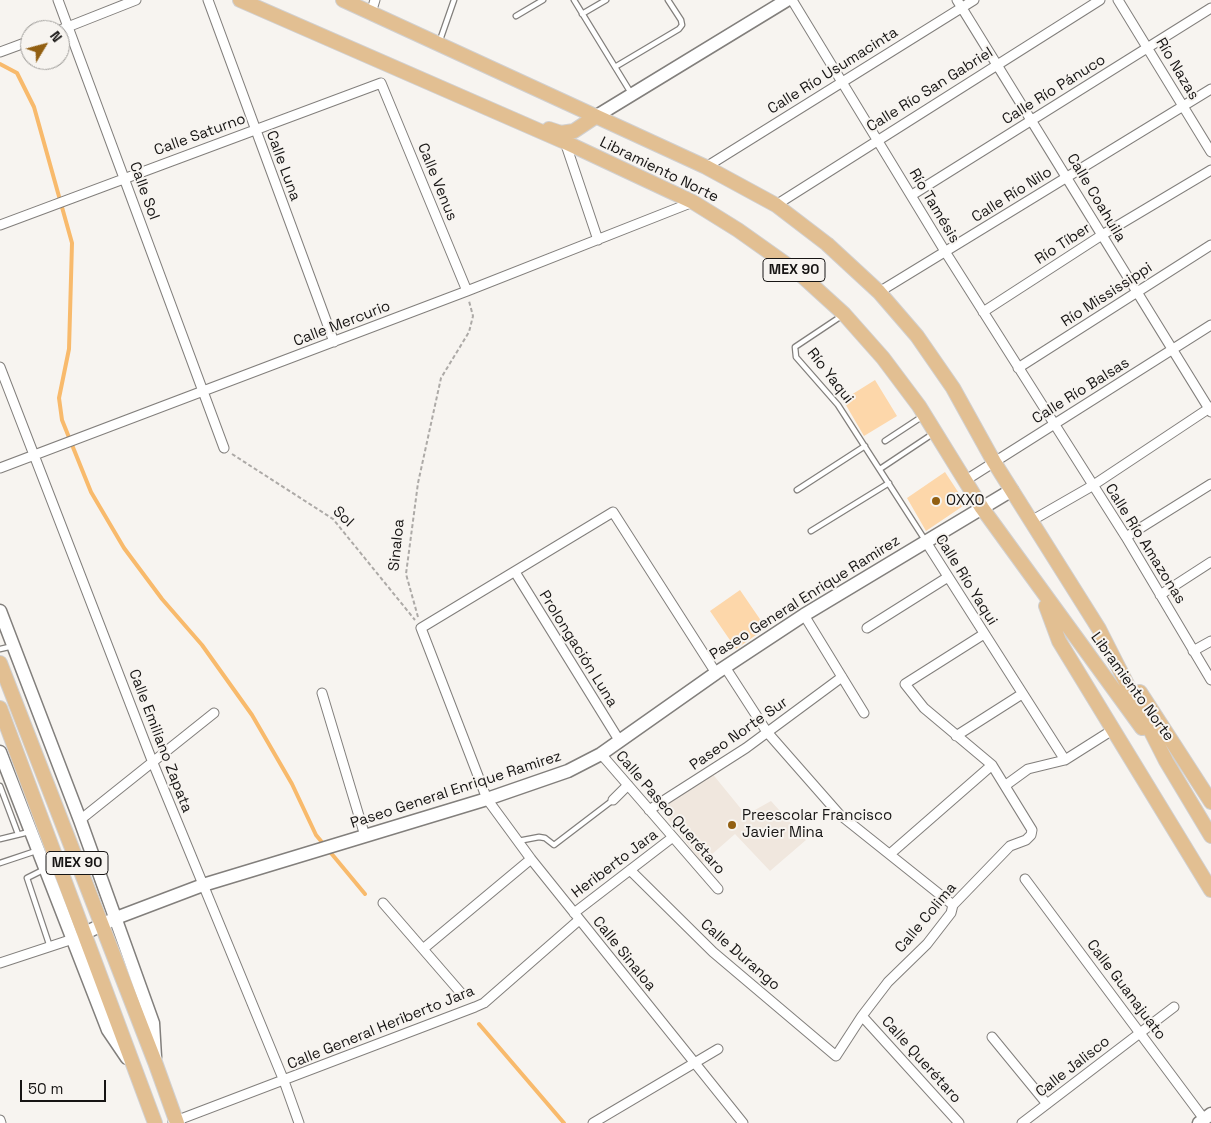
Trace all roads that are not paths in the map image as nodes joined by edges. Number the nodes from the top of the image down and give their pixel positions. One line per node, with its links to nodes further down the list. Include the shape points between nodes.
1 (58, 0): 21 (street, Calle Sol)
2 (136, 0): 22 (street)
3 (208, 0): 38 (street, Calle Luna)
4 (240, 0): 35 (main road, Libramiento Norte / MEX 90)
5 (343, 0): 17 (main road, Libramiento Norte / MEX 90)
6 (454, 0): 24 (lane)
7 (543, 0): 20 (lane)
8 (574, 0): 19 (lane)
9 (606, 0): 19 (lane)
10 (668, 0): 29 (lane, via 681,20 679,29)
11 (787, 0): 33 (street)
12 (792, 0): 30 (street, Río Tamésis)
13 (974, 0): 16 (street, Calle Río Usumacinta)
14 (1100, 0): 28 (street, Calle Río San Gabriel)
15 (1118, 0): 26 (street, Río Nazas)
16 (959, 4): 28 (street, Calle Coahuila); 30 (street, Calle Río Usumacinta)
17 (373, 7): 24 (main road, Libramiento Norte / MEX 90)
18 (1211, 8): 26 (street, Calle Río Pánuco)
19 (582, 14): 29 (lane)
20 (516, 16)
21 (62, 20)
22 (70, 27)
23 (70, 44): 45 (street, Calle Sol)
24 (438, 44): 36 (main road, Libramiento Norte / MEX 90)
25 (20, 45): 27 (street)
26 (1148, 47): 34 (street, Río Nazas); 37 (street, Calle Río Pánuco)
27 (0, 52)
28 (998, 64): 37 (street, Calle Coahuila); 39 (street, Calle Río San Gabriel)
29 (615, 67): 33 (lane)
30 (841, 82): 39 (street, Río Tamésis); 42 (street, Calle Río Usumacinta)
31 (381, 83): 38 (street, Calle Saturno); 54 (street, Calle Venus)
32 (1211, 89): 34 (street, Calle Río Nilo)
33 (632, 94): 36 (street)
34 (1184, 107): 41 (street, Río Nazas); 44 (street, Calle Río Nilo)
35 (484, 108): 36 (main road, via 493,104 561,133 574,131); 40 (main road, Libramiento Norte / MEX 90)
36 (595, 117): 42 (main road, Libramiento Norte / MEX 90)
37 (1032, 120): 44 (street, Calle Coahuila); 46 (street, Calle Río Pánuco)
38 (255, 130): 45 (street, Calle Saturno); 60 (street, Calle Luna)
39 (878, 139): 46 (street, Río Tamésis); 48 (street, Calle Río San Gabriel)
40 (565, 142): 47 (main road, Libramiento Norte / MEX 90); 51 (street)
41 (1211, 152)
42 (706, 167): 48 (main road, Libramiento Norte / MEX 90)
43 (1211, 170): 50 (street, Río Tíber)
44 (1067, 176): 50 (street, Calle Coahuila); 53 (street, Calle Río Nilo)
45 (125, 178): 49 (street, Calle Saturno); 64 (street, Calle Sol)
46 (912, 195): 53 (street, Río Tamésis)
47 (693, 202): 51 (street, Calle Mercurio); 58 (main road, Libramiento Norte / MEX 90, via 800,274)
48 (776, 205): 55 (main road, Libramiento Norte / MEX 90, via 827,244)
49 (0, 225)
50 (1102, 235): 56 (street, Calle Coahuila); 57 (street, Río Tíber)
51 (598, 240): 54 (street, Calle Mercurio)
52 (1211, 245): 56 (street, Río Mississippi)
53 (946, 253): 55 (street, Calle Río Nilo); 57 (street, Río Tamésis)
54 (467, 291): 60 (street, Calle Mercurio)
55 (879, 292): 73 (main road, Libramiento Norte / MEX 90, via 953,388)
56 (1137, 292): 61 (street, Calle Coahuila); 63 (street, Río Mississippi)
57 (983, 312): 63 (street, Río Tamésis)
58 (844, 314): 66 (main road, Libramiento Norte / MEX 90, via 883,358); 70 (lane, Río Yaqui, via 795,348 796,358 838,405)
59 (1211, 325): 61 (street, Calle Río Balsas)
60 (334, 342): 64 (street, Calle Mercurio)
61 (1173, 350): 65 (street, Calle Coahuila); 67 (street, Calle Río Balsas)
62 (0, 367): 72 (street, Calle Emiliano Zapata)
63 (1018, 368): 67 (street, Río Tamésis)
64 (203, 391): 71 (street, Calle Sol); 72 (street, Calle Mercurio)
65 (1210, 409): 79 (street)
66 (925, 415): 68 (main road, Libramiento Norte / MEX 90); 69 (lane)
67 (1054, 424): 73 (street, Calle Río Balsas); 79 (street, Calle Río Amazonas)
68 (935, 432): 75 (lane); 76 (main road, Libramiento Norte / MEX 90)
69 (885, 441)
70 (865, 446): 75 (lane, Río Yaqui); 80 (lane)
71 (224, 448)
72 (35, 454): 74 (street, Calle Mercurio); 119 (street, Calle Emiliano Zapata)
73 (994, 462): 76 (street, Calle Río Balsas); 81 (main road, Libramiento Norte / MEX 90)
74 (0, 468)
75 (880, 468): 77 (lane, Calle Río Yaqui)
76 (966, 480): 82 (main road, Libramiento Norte / MEX 90)
77 (889, 483): 84 (lane); 86 (lane, Calle Río Yaqui)
78 (1211, 484): 85 (street)
79 (1092, 486): 83 (street); 85 (street, Calle Río Amazonas)
80 (797, 490)
81 (1012, 490): 82 (street, Paseo General Enrique Ramirez); 83 (main road, Libramiento Norte / MEX 90)
82 (982, 508): 86 (street, Paseo General Enrique Ramirez); 90 (main road, Libramiento Norte / MEX 90)
83 (1031, 521): 95 (main road, Libramiento Norte / MEX 90)
84 (811, 531)
85 (1126, 538): 91 (street, Calle Río Amazonas)
86 (926, 542): 89 (street, Calle Río Yaqui); 93 (street, Paseo General Enrique Ramirez)
87 (1211, 562): 91 (street)
88 (515, 572): 103 (street, via 614,512); 114 (street, Prolongación Luna); 124 (street, via 421,628)
89 (948, 577): 94 (street); 96 (street, Calle Río Yaqui)
90 (1039, 588): 111 (main road, via 1059,641); 118 (main road, Libramiento Norte / MEX 90)
91 (1160, 594): 100 (street, Calle Río Amazonas)
92 (0, 611): 98 (street)
93 (804, 615): 103 (street, Paseo General Enrique Ramirez); 104 (street)
94 (867, 628)
95 (1099, 629): 118 (main road, Libramiento Norte / MEX 90); 126 (main road)
96 (984, 634): 107 (street, Calle Río Yaqui); 113 (street, via 905,684 924,708)
97 (1211, 640): 100 (street)
98 (13, 646): 99 (lane); 101 (street)
99 (0, 649)
100 (1193, 651): 105 (street, Calle Río Amazonas)
101 (20, 665): 102 (lane); 128 (street)
102 (1, 669): 149 (main road, MEX 90)
103 (720, 670): 112 (street); 114 (street, Paseo General Enrique Ramirez)
104 (842, 677): 109 (street); 112 (street, Paseo Norte Sur)
105 (1211, 680)
106 (322, 693): 130 (street)
107 (1022, 694): 113 (street); 117 (street, Calle Río Yaqui)
108 (0, 708): 150 (main road, MEX 90)
109 (864, 713)
110 (214, 714): 119 (street)
111 (1114, 729): 117 (street); 144 (main road)
112 (767, 732): 127 (street, Paseo Norte Sur); 136 (street, via 839,814)
113 (956, 736): 120 (street)
114 (619, 740): 116 (street, Paseo General Enrique Ramirez)
115 (0, 752): 123 (street)
116 (601, 754): 121 (street, Calle Paseo Querétaro); 124 (street, Paseo General Enrique Ramirez, via 568,771)
117 (1065, 760): 122 (street, via 1028,769)
118 (1166, 761): 131 (main road, MEX 90)
119 (153, 763): 128 (street); 142 (street, Calle Emiliano Zapata)
120 (992, 765): 122 (street); 136 (street)
121 (628, 785): 125 (street); 127 (street, Calle Paseo Querétaro)
122 (1006, 785): 146 (street, Calle Colima, via 1032,830 1031,835 1010,846)
123 (4, 788): 129 (street)
124 (487, 799): 130 (street, Paseo General Enrique Ramirez); 134 (street, Calle Sinaloa)
125 (613, 800): 134 (lane, via 554,845 539,837)
126 (1211, 802)
127 (649, 810): 132 (street, Calle Paseo Querétaro)
128 (80, 820): 148 (street)
129 (24, 833): 133 (lane); 135 (street)
130 (365, 836): 142 (street, Paseo General Enrique Ramirez)
131 (1211, 836)
132 (673, 837): 140 (street, Heriberto Jara); 143 (street, Calle Paseo Querétaro)
133 (0, 839)
134 (518, 841): 137 (street, Calle Sinaloa)
135 (37, 850): 138 (lane); 139 (street)
136 (890, 854): 146 (street)
137 (531, 859): 147 (street, Calle Sinaloa); 153 (street)
138 (0, 862)
139 (44, 869): 151 (street); 152 (lane, via 27,878)
140 (630, 870): 147 (street, Heriberto Jara); 161 (street, Calle Durango, via 713,952)
141 (1025, 878): 158 (street, Calle Guanajuato)
142 (203, 885): 148 (street, Paseo General Enrique Ramirez); 165 (street, Calle Emiliano Zapata)
143 (718, 889)
144 (1211, 890)
145 (382, 903): 153 (street)
146 (953, 905): 157 (street, Calle Colima, via 927,944 888,982)
147 (577, 917): 163 (street, Calle Sinaloa); 165 (street, Calle General Heriberto Jara, via 484,1003)
148 (116, 918): 149 (street, Paseo General Enrique Ramirez); 162 (street, via 153,1023)
149 (100, 925): 150 (street, Paseo General Enrique Ramirez); 162 (main road, MEX 90)
150 (85, 933): 151 (street); 164 (main road, MEX 90)
151 (72, 940): 152 (street); 164 (street, via 108,1030)
152 (50, 947): 154 (street)
153 (423, 949): 155 (street)
154 (0, 964)
155 (461, 993)
156 (1174, 1007): 158 (street, Calle Jalisco)
157 (862, 1016): 161 (street, Calle Colima); 173 (street, Calle Querétaro)
158 (1140, 1032): 166 (street, Calle Jalisco); 167 (street, Calle Guanajuato)
159 (992, 1038): 166 (street)
160 (718, 1048): 163 (street)
161 (836, 1056)
162 (155, 1062): 168 (main road, MEX 90)
163 (694, 1062): 171 (street); 172 (street, Calle Sinaloa)
164 (134, 1067): 169 (main road, MEX 90)
165 (284, 1081): 168 (street, Calle General Heriberto Jara); 170 (street, Calle Emiliano Zapata)
166 (1047, 1104): 174 (street, Calle Jalisco)
167 (1205, 1119)
168 (175, 1122)
169 (155, 1123)
170 (299, 1123)
171 (593, 1123)
172 (744, 1123)
173 (959, 1123)
174 (1022, 1123)

